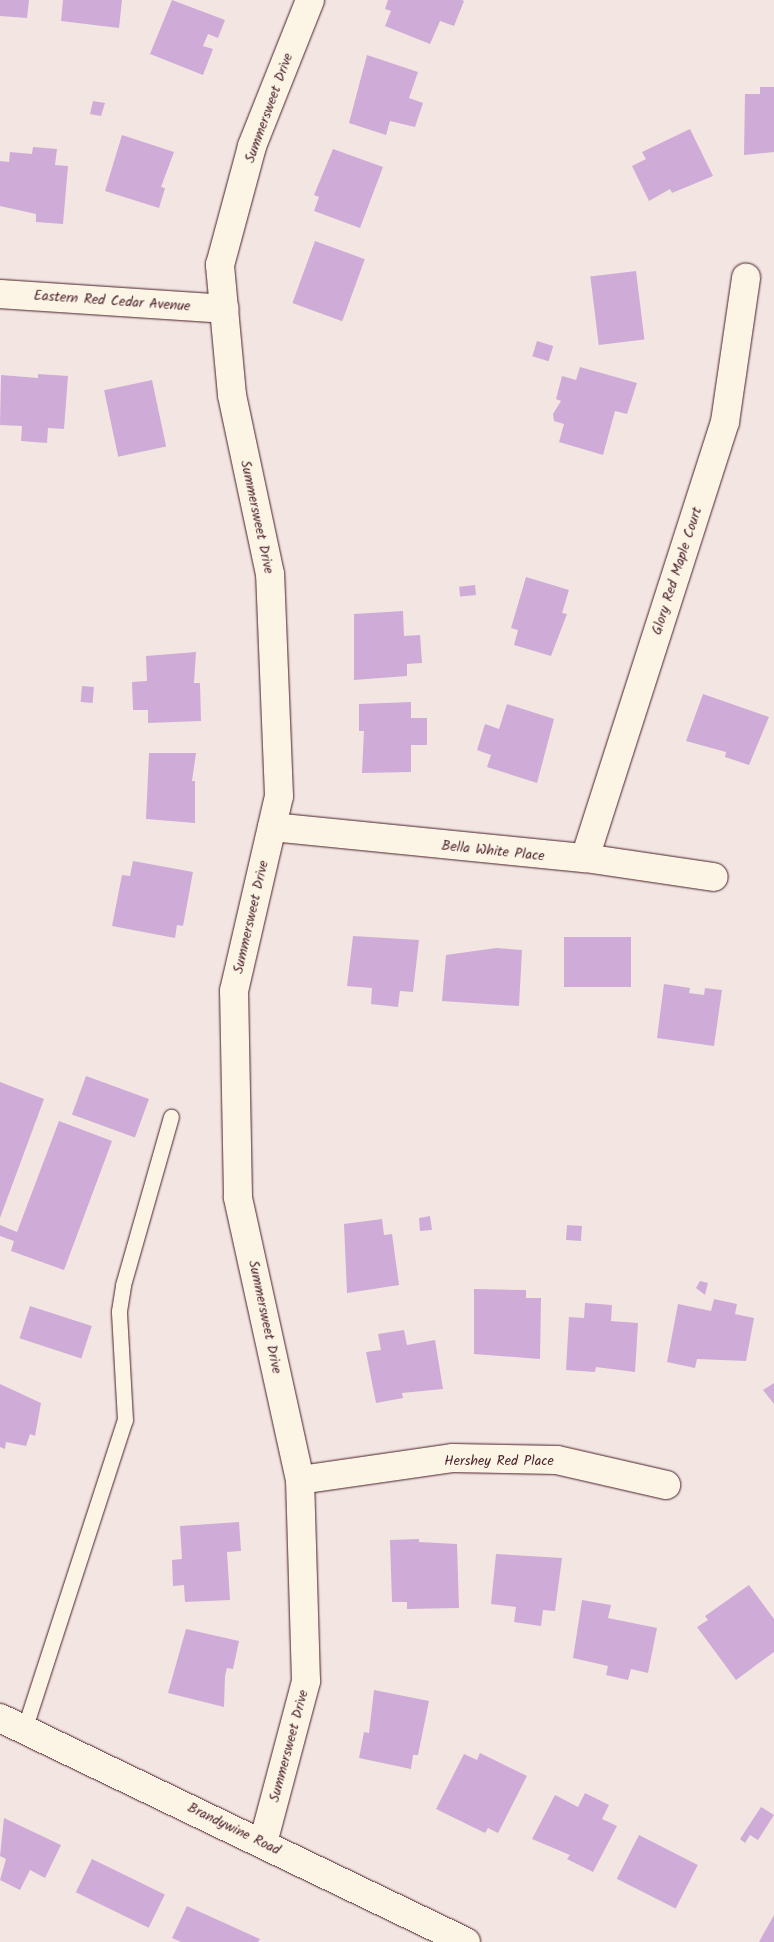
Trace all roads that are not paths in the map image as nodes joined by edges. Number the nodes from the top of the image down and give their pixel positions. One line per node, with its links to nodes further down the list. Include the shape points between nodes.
1 (310, 0): 4 (street, Summersweet Drive, via 252,146 220,265)
2 (746, 278): 6 (street, Glory Red Maple Court, via 725,422)
3 (0, 294): 4 (street, Eastern Red Cedar Avenue)
4 (224, 309): 5 (street, Summersweet Drive, via 232,395 270,574 279,796)
5 (272, 827): 6 (street, Bella White Place); 9 (street, Summersweet Drive, via 234,991 238,1197)
6 (585, 858): 7 (street, Bella White Place)
7 (714, 877)
8 (172, 1117): 11 (lane, via 123,1285 119,1310 125,1420)
9 (300, 1480): 10 (street, Hershey Red Place, via 453,1458 557,1460); 12 (street, Summersweet Drive, via 306,1681)
10 (666, 1485)
11 (12, 1724): 12 (street, Brandywine Road)
12 (263, 1843): 13 (street, Brandywine Road)
13 (466, 1942)

